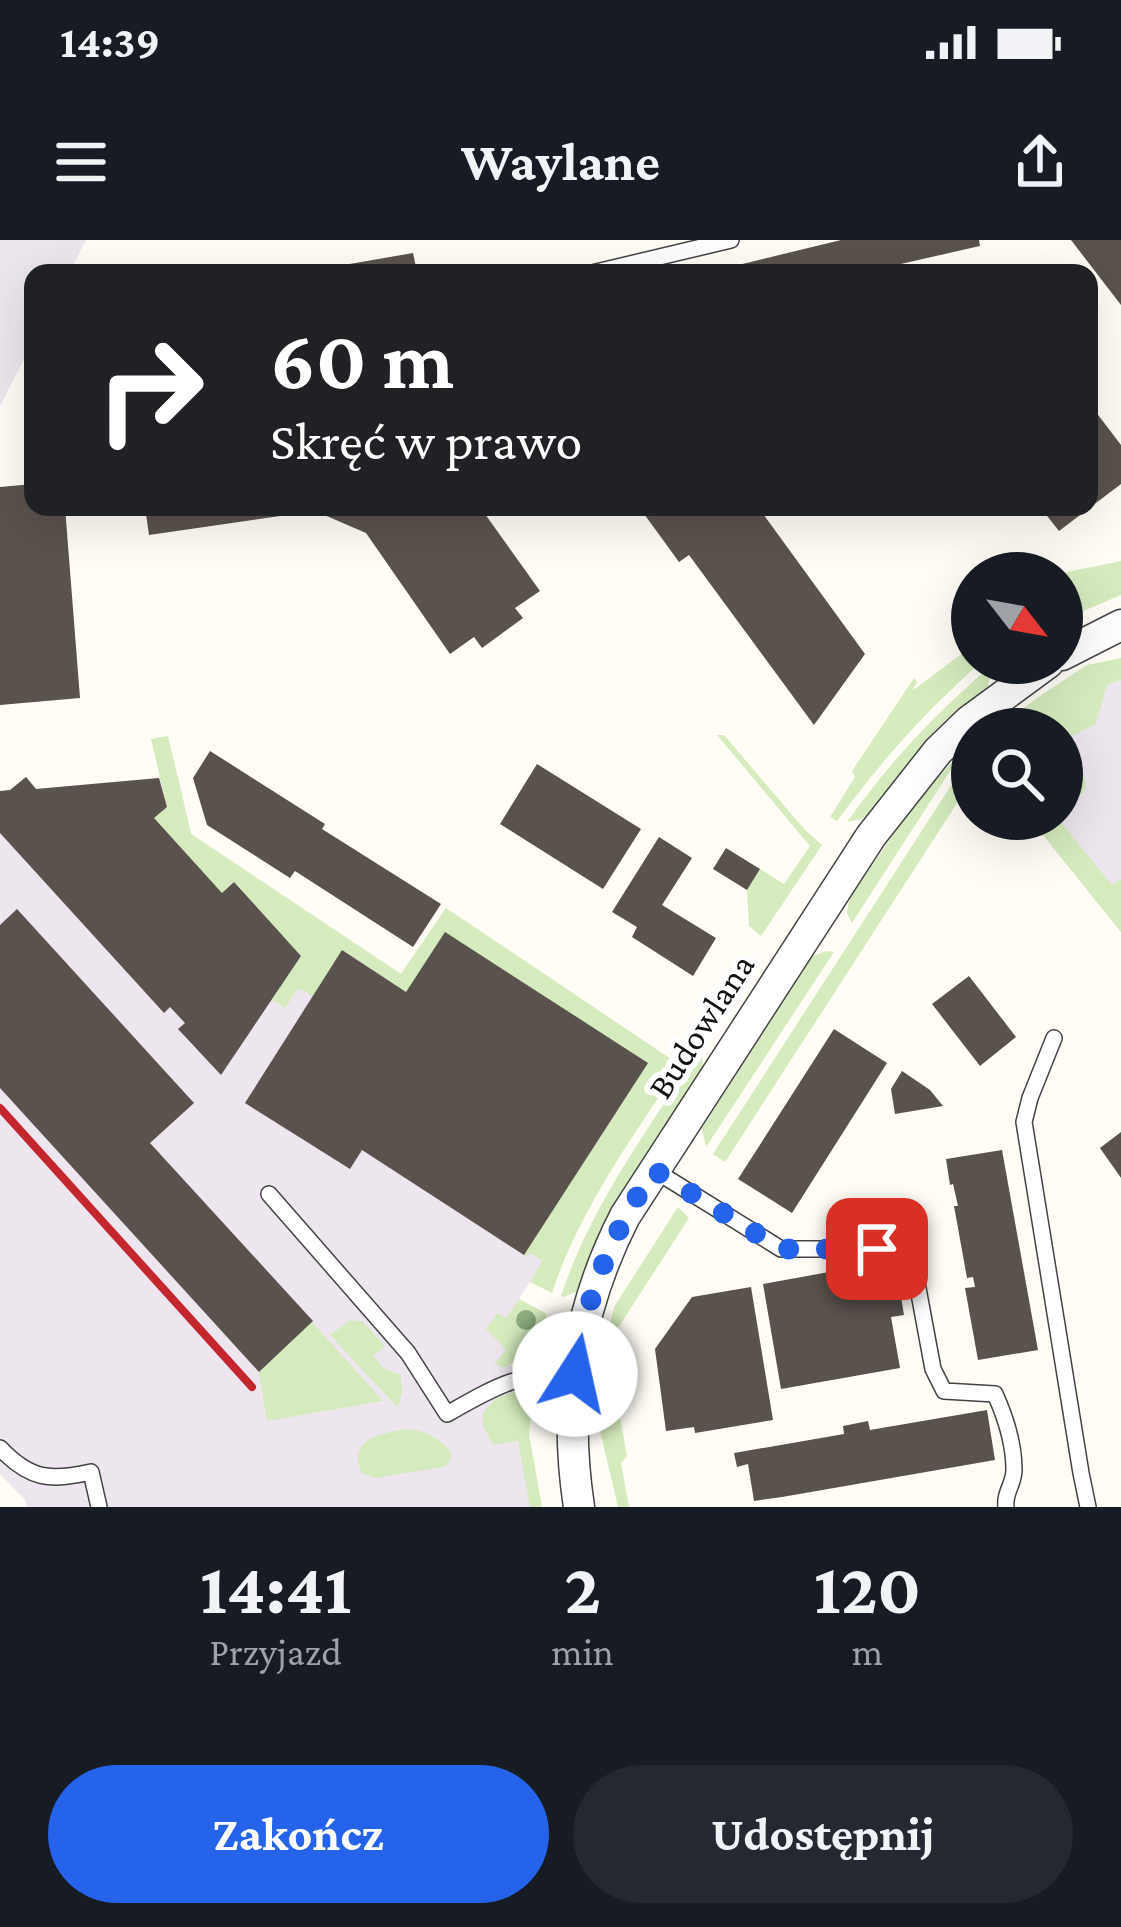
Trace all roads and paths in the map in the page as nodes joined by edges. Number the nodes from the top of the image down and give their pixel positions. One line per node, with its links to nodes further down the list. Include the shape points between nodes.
1 (731, 240): 2 (lane)
2 (630, 264)
3 (1121, 625): 4 (street)
4 (1083, 644)
5 (1019, 684): 7 (street, Budowlana, via 969,721 911,784)
6 (1054, 1038): 14 (lane, via 1024,1122)
7 (654, 1170): 9 (street, Budowlana, via 608,1250); 13 (lane, via 781,1249 913,1256 944,1390 995,1394 1002,1409 1014,1470)
8 (269, 1194): 9 (lane, via 408,1353 447,1414 514,1379)
9 (575, 1374): 12 (street, Budowlana)
10 (0, 1448): 11 (lane, via 33,1474 91,1472)
11 (99, 1507)
12 (579, 1507)
13 (1006, 1507)
14 (1088, 1507)

